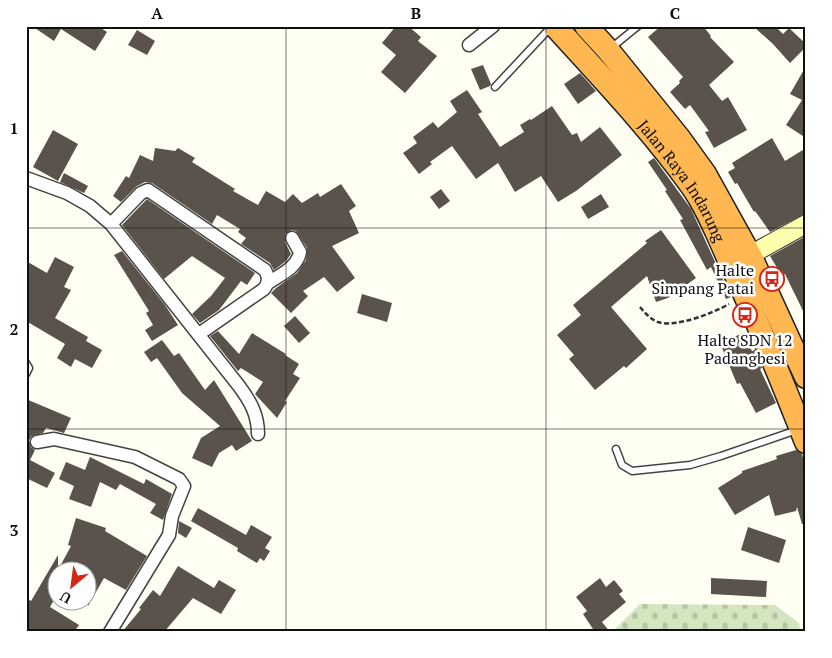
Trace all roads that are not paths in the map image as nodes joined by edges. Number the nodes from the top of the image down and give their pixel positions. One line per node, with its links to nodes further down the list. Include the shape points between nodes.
1 (493, 26): 5 (street)
2 (554, 26): 7 (lane); 18 (highway, Jalan Raya Indarung, via 655,139 692,187)
3 (586, 26): 6 (highway, Jalan Raya Indarung)
4 (638, 26): 6 (lane)
5 (469, 45)
6 (608, 50): 12 (highway, Jalan Raya Indarung, via 705,174)
7 (495, 87)
8 (26, 178): 9 (street, via 67,193 90,206)
9 (111, 224): 13 (street, via 141,193 148,190 265,270); 14 (street)
10 (806, 224): 12 (street)
11 (292, 238): 13 (street, via 300,252 296,261)
12 (750, 255): 17 (highway, Jalan Raya Indarung)
13 (268, 283): 14 (street, via 256,296)
14 (199, 334): 19 (street, via 252,405)
15 (26, 363): 16 (lane, via 29,366)
16 (26, 374)
17 (806, 377)
18 (796, 389): 20 (highway, Jalan Raya Indarung)
19 (258, 434)
20 (803, 436): 22 (lane, via 690,465 632,471 622,465)
21 (37, 442): 23 (street, via 54,439 134,457 179,479 184,486 172,516 169,535)
22 (616, 449)
23 (110, 632)

